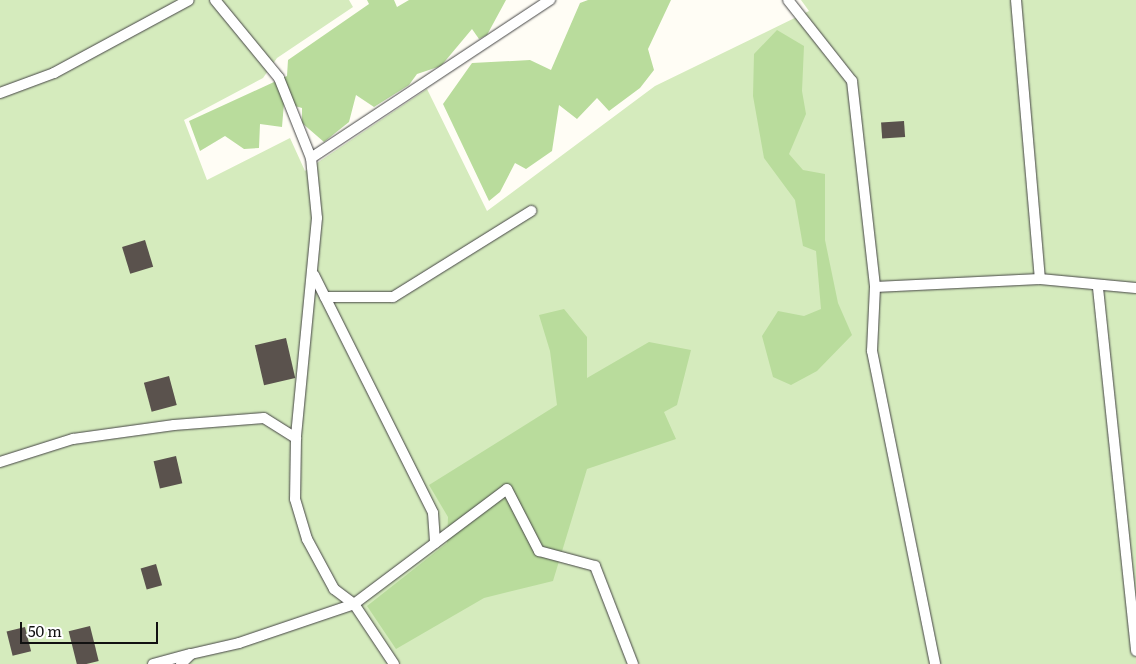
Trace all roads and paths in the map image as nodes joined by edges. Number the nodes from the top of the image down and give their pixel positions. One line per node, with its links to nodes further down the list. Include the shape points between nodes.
1 (189, 0): 6 (lane, via 54,73)
2 (215, 0): 7 (lane, via 279,78)
3 (550, 0): 7 (lane)
4 (788, 0): 11 (lane, via 852,81)
5 (1016, 0): 10 (lane)
6 (0, 93)
7 (311, 158): 9 (lane, via 317,218)
8 (531, 211): 14 (lane, via 393,297)
9 (314, 274): 14 (lane); 15 (lane)
10 (1040, 280): 11 (lane); 12 (lane)
11 (875, 286): 25 (lane, via 872,351)
12 (1098, 288): 13 (lane); 19 (lane)
13 (1136, 288)
14 (325, 297): 17 (lane, via 433,513)
15 (296, 438): 16 (lane, via 264,418 194,423 73,439); 18 (lane, via 295,499 307,539 334,589)
16 (0, 462)
17 (436, 543): 18 (lane); 24 (lane, via 507,489 539,551 595,566)
18 (354, 604): 20 (lane, via 240,643); 23 (lane)
19 (1136, 651)
20 (191, 654): 21 (lane); 22 (lane)
21 (153, 664)
22 (181, 664)
23 (394, 664)
24 (633, 664)
25 (935, 664)

